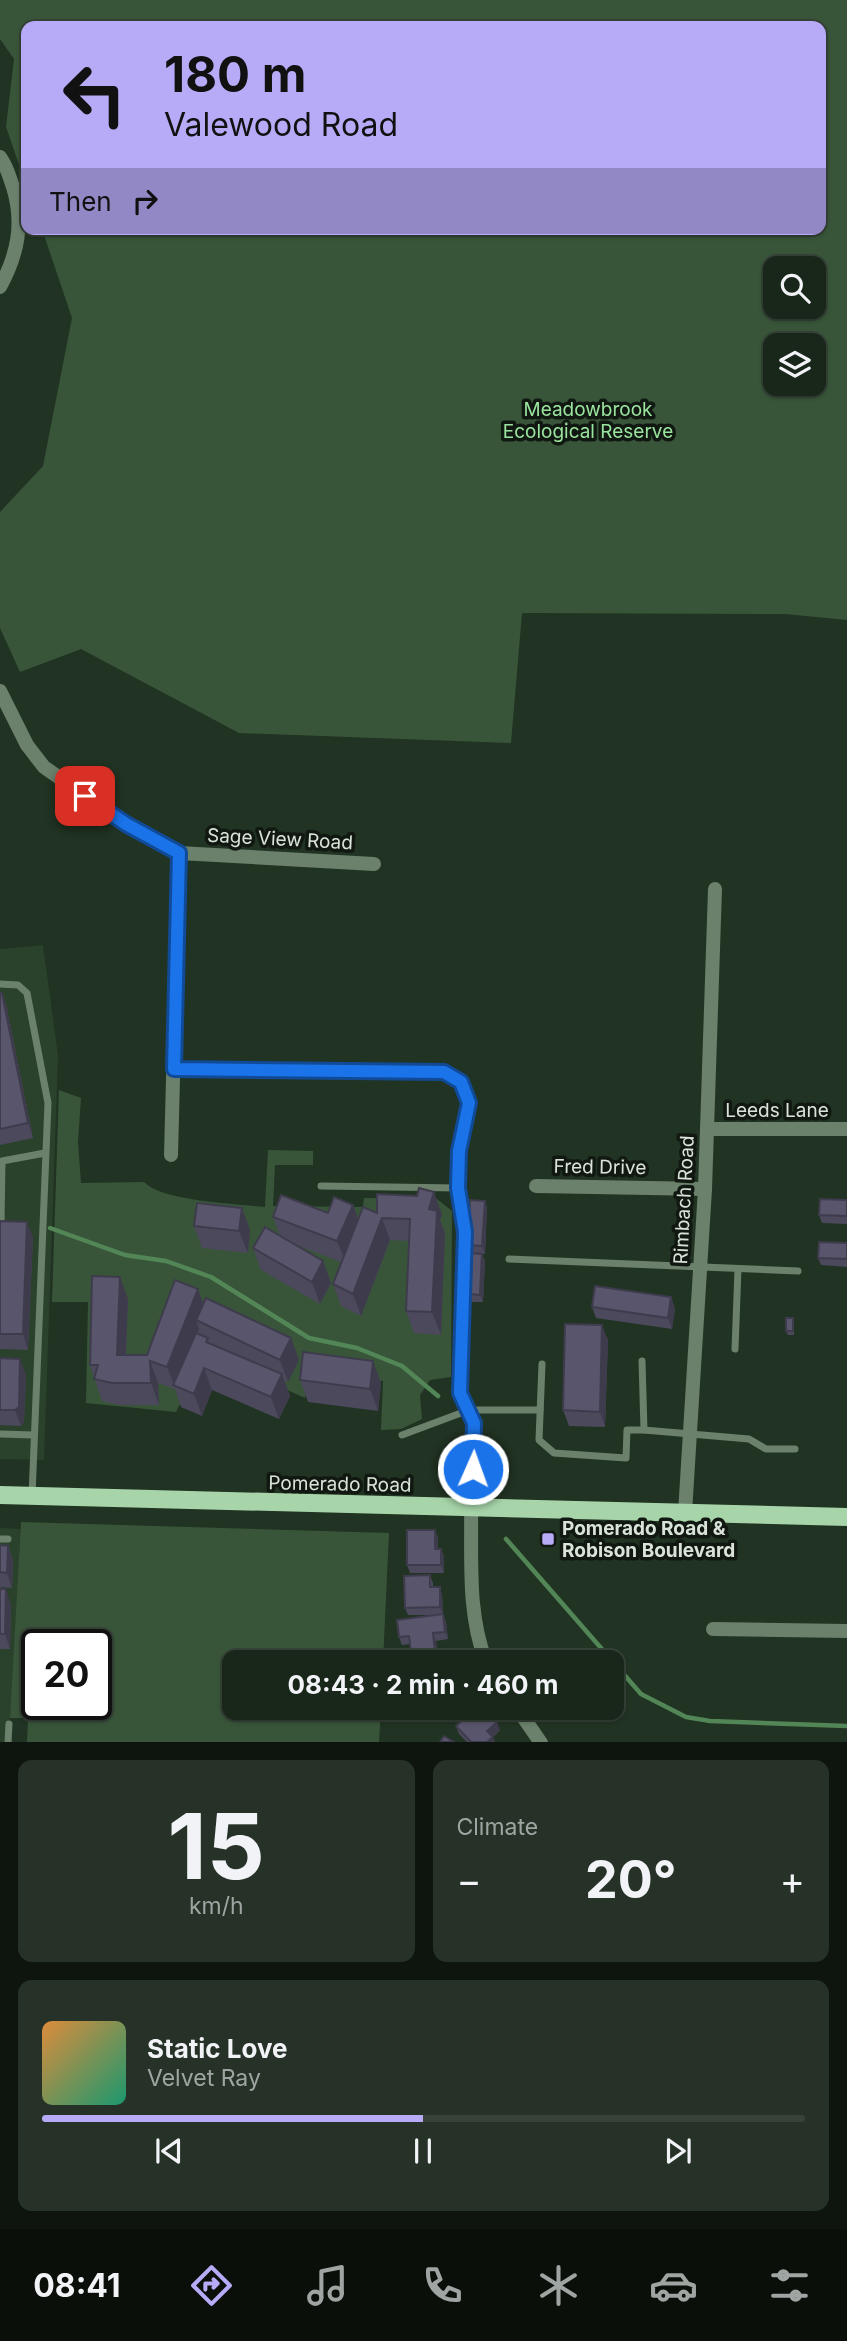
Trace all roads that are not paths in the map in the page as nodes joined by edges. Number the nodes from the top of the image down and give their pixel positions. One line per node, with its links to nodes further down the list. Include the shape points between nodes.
1 (0, 157): 2 (street, via 20,210 19,239)
2 (0, 287)
3 (0, 691): 4 (street, Sage View Road, via 27,745 44,767 126,824)
4 (179, 853): 5 (street, Sage View Road); 8 (street)
5 (374, 864)
6 (715, 890): 10 (street, Rimbach Road)
7 (0, 984): 12 (lane, via 18,985 27,993 48,1103)
8 (174, 1069): 9 (street, via 444,1072 461,1082); 13 (street)
9 (469, 1103): 16 (lane, via 462,1126)
10 (707, 1129): 11 (street, Leeds Lane); 17 (street, Rimbach Road)
11 (847, 1129)
12 (45, 1153): 18 (lane, via 2,1161 1,1224); 20 (lane)
13 (171, 1155)
14 (321, 1185): 16 (lane)
15 (536, 1186): 17 (street, Fred Drive)
16 (458, 1188): 28 (lane, via 465,1232 460,1393)
17 (705, 1189): 22 (street, Rimbach Road)
18 (15, 1225)
19 (28, 1226): 20 (lane)
20 (41, 1227): 32 (lane)
21 (509, 1259): 22 (lane)
22 (700, 1267): 23 (lane); 34 (street, Rimbach Road)
23 (738, 1269): 24 (lane); 25 (lane)
24 (798, 1271)
25 (735, 1349)
26 (642, 1361): 30 (lane)
27 (542, 1364): 29 (lane)
28 (469, 1410): 29 (lane); 33 (lane); 38 (lane, via 475,1440)
29 (540, 1410): 30 (lane, via 540,1440 554,1453 626,1458 627,1430)
30 (644, 1430): 34 (lane)
31 (0, 1434): 32 (lane)
32 (33, 1435): 37 (lane)
33 (402, 1435)
34 (690, 1435): 35 (lane, via 749,1439 766,1449); 39 (street, Rimbach Road)
35 (795, 1449)
36 (0, 1495): 37 (main road, Pomerado Road)
37 (32, 1496): 38 (main road, Pomerado Road)
38 (471, 1507): 39 (main road, Pomerado Road); 43 (street, via 472,1610)
39 (685, 1513): 40 (main road, Pomerado Road)
40 (847, 1517)
41 (713, 1629): 42 (street)
42 (847, 1631)
43 (481, 1650)
44 (525, 1720): 47 (street)
45 (9, 1724): 46 (lane)
46 (8, 1742)
47 (541, 1742)

